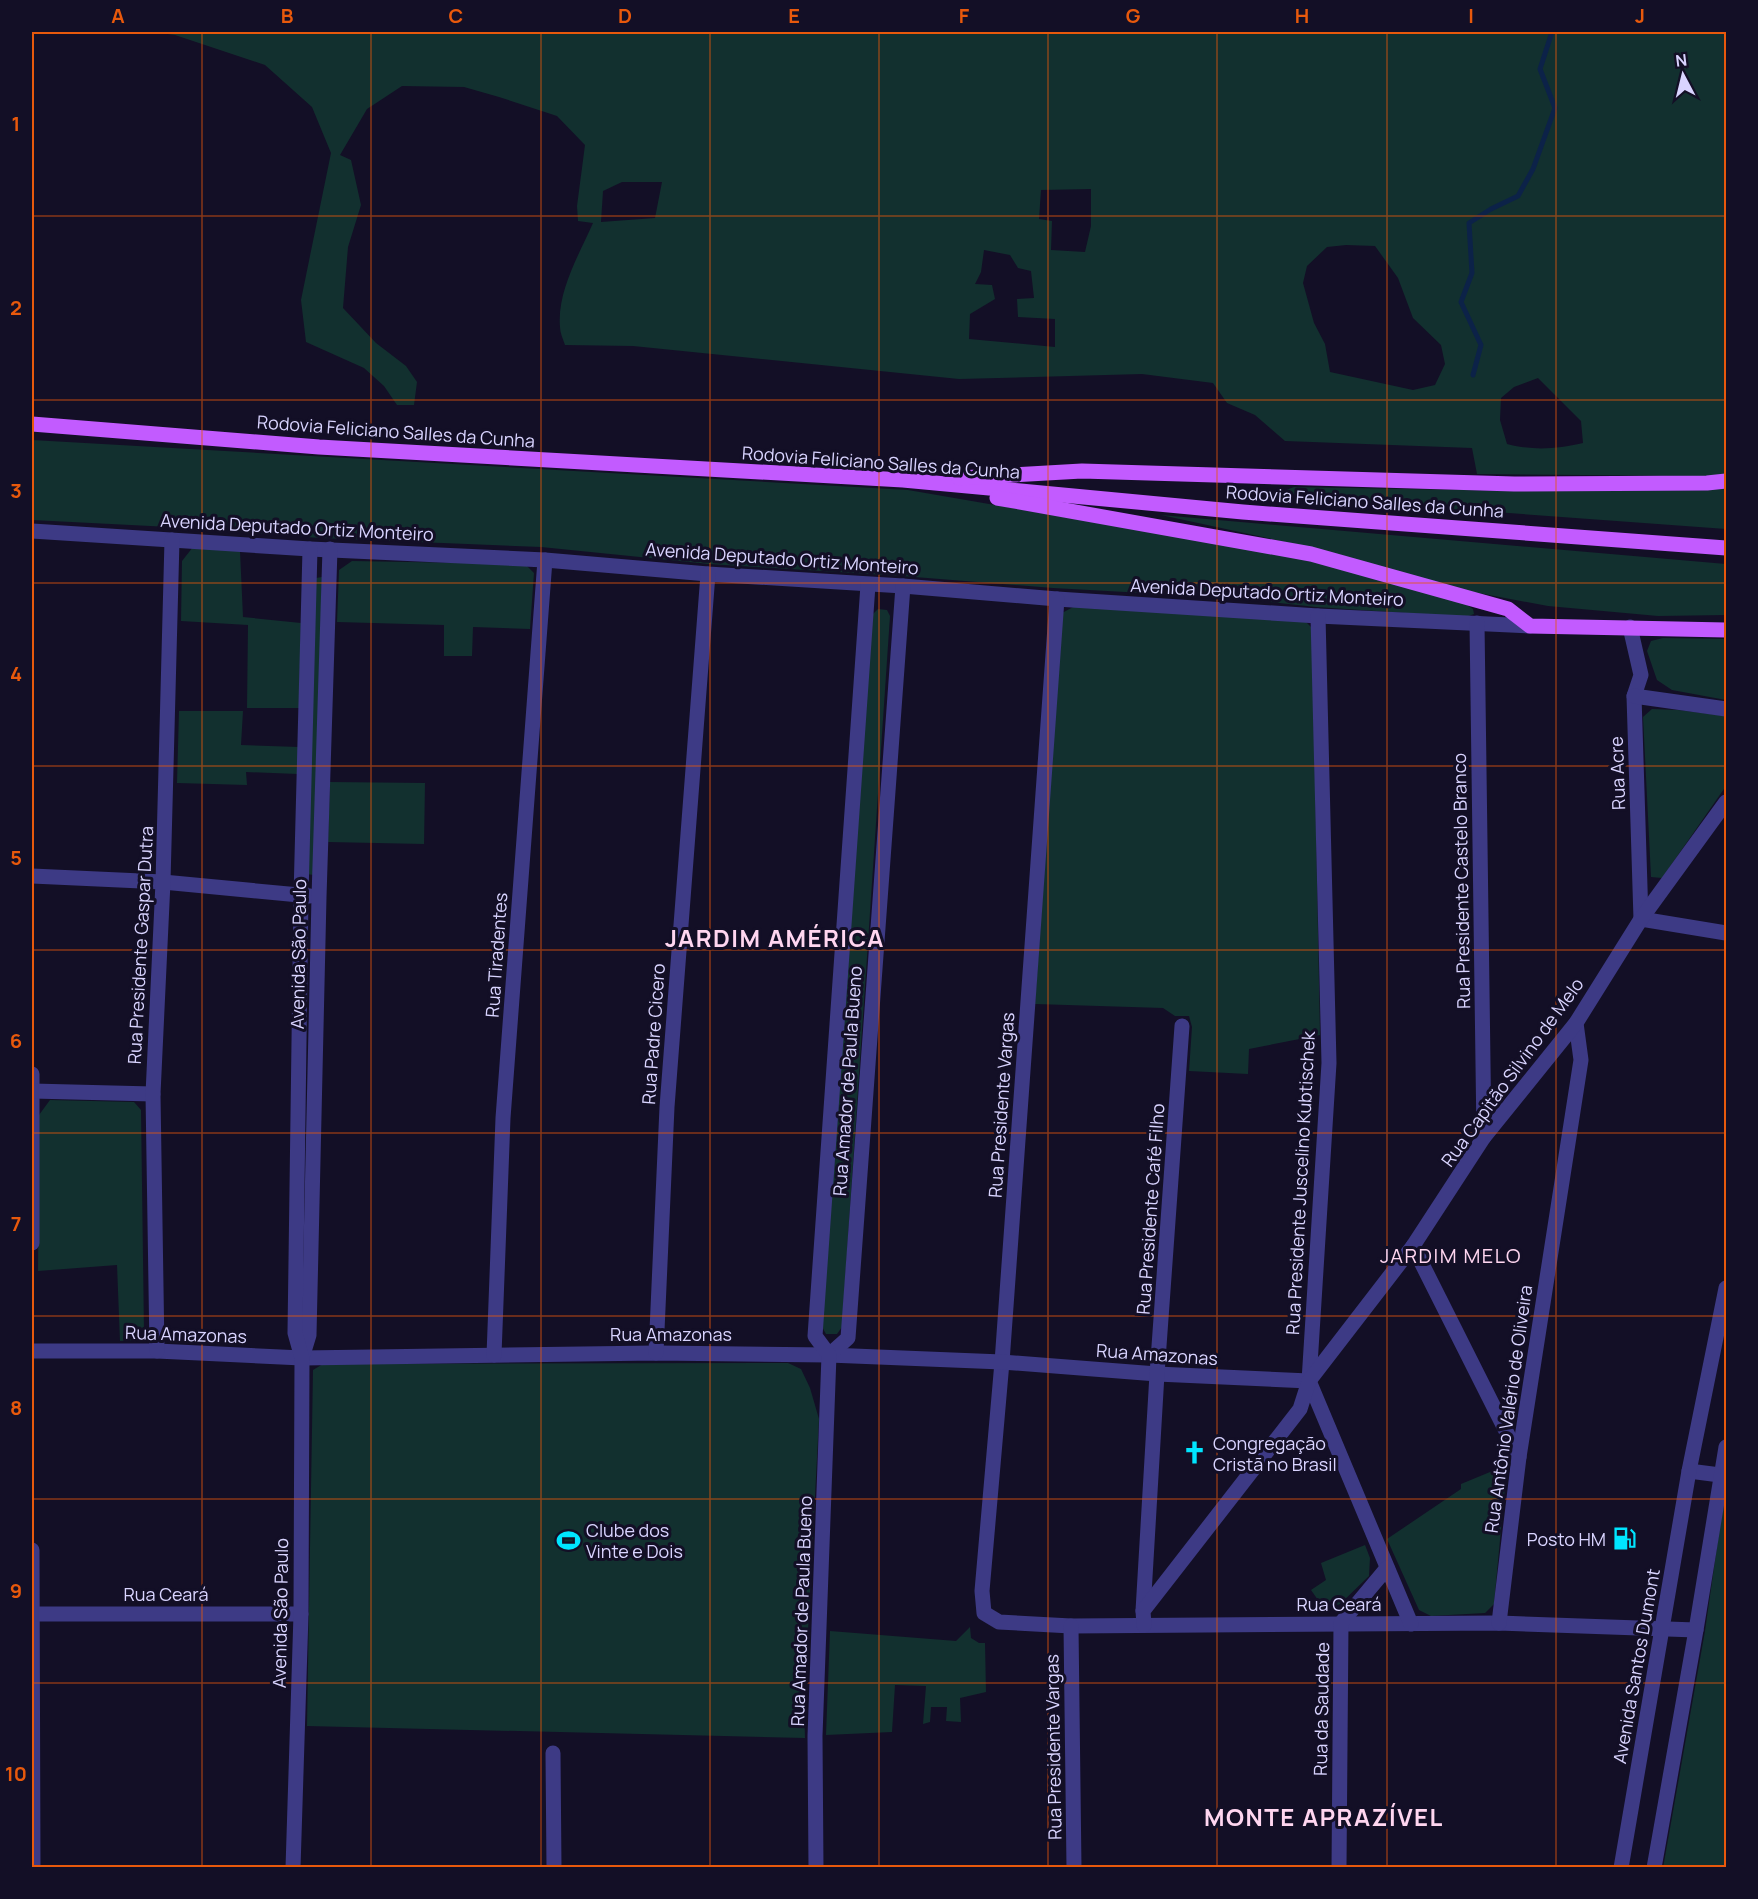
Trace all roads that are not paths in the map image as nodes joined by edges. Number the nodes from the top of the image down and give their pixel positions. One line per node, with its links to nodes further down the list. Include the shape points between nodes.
1 (32, 424): 2 (main road, Rodovia Feliciano Salles da Cunha, via 319,447)
2 (903, 480): 3 (main road, via 1082,471 1514,484); 6 (main road, Rodovia Feliciano Salles da Cunha, via 1243,512); 16 (main road, via 1311,554 1508,609)
3 (1726, 481)
4 (32, 531): 5 (street, Avenida Deputado Ortiz Monteiro)
5 (172, 540): 7 (street, Avenida Deputado Ortiz Monteiro); 23 (street, Rua Presidente Gaspar Dutra)
6 (1726, 548)
7 (310, 549): 8 (street, Avenida Deputado Ortiz Monteiro); 24 (street, Avenida São Paulo)
8 (330, 549): 9 (street, Avenida Deputado Ortiz Monteiro); 25 (street, Avenida São Paulo)
9 (545, 560): 10 (street, Avenida Deputado Ortiz Monteiro); 41 (street, Rua Tiradentes, via 503,1118)
10 (708, 574): 11 (street, Avenida Deputado Ortiz Monteiro); 40 (street, Rua Padre Cicero, via 667,1107)
11 (868, 585): 12 (street, Avenida Deputado Ortiz Monteiro); 42 (street, Rua Amador de Paula Bueno, via 815,1336)
12 (903, 586): 13 (street, Avenida Deputado Ortiz Monteiro); 42 (street, Rua Amador de Paula Bueno, via 848,1338)
13 (1057, 599): 14 (street, Avenida Deputado Ortiz Monteiro); 44 (street, Rua Presidente Vargas)
14 (1318, 616): 15 (street, Avenida Deputado Ortiz Monteiro); 46 (street, Rua Presidente Juscelino Kubtischek, via 1329,1063)
15 (1477, 623): 16 (street, Avenida Deputado Ortiz Monteiro); 33 (street, Rua Presidente Castelo Branco)
16 (1530, 626): 17 (main road)
17 (1630, 627): 18 (main road); 19 (street, Rua Acre, via 1641,675)
18 (1726, 630)
19 (1634, 696): 20 (street); 26 (street, Rua Acre)
20 (1726, 709)
21 (1726, 802): 26 (street, Rua Capitão Silvino de Melo)
22 (32, 876): 23 (street)
23 (164, 882): 24 (street); 32 (street, Rua Presidente Gaspar Dutra)
24 (301, 896): 25 (street); 43 (street, Avenida São Paulo, via 295,1333)
25 (319, 897): 43 (street, Avenida São Paulo, via 309,1335)
26 (1641, 919): 27 (street); 28 (street, Rua Capitão Silvino de Melo)
27 (1726, 933)
28 (1576, 1023): 33 (street, Rua Capitão Silvino de Melo); 48 (street, Rua Antônio Valério de Oliveira, via 1581,1060)
29 (1182, 1026): 45 (street, Rua Presidente Café Filho)
30 (32, 1074): 31 (street)
31 (32, 1091): 32 (street); 34 (street)
32 (153, 1094): 39 (street, Rua Presidente Gaspar Dutra)
33 (1484, 1137): 36 (street, Rua Capitão Silvino de Melo)
34 (32, 1209): 35 (street)
35 (32, 1243)
36 (1413, 1246): 46 (street, Rua Capitão Silvino de Melo); 48 (street)
37 (1726, 1288): 49 (street, Avenida Santos Dumont)
38 (32, 1351): 39 (street, Rua Amazonas)
39 (157, 1351): 43 (street, Rua Amazonas)
40 (656, 1353): 41 (street, Rua Amazonas); 42 (street, Rua Amazonas)
41 (494, 1355): 43 (street, Rua Amazonas)
42 (829, 1355): 44 (street, Rua Amazonas); 67 (street, Rua Amador de Paula Bueno, via 816,1724)
43 (302, 1358): 55 (street, Avenida São Paulo)
44 (1002, 1362): 45 (street, Rua Amazonas); 53 (street, Rua Presidente Vargas, via 982,1591)
45 (1157, 1374): 46 (street, Rua Amazonas); 56 (street, Rua Presidente Café Filho)
46 (1309, 1381): 52 (street, Rua Presidente Juscelino Kubtischek); 56 (street, Rua Capitão Silvino de Melo, via 1300,1409)
47 (1726, 1447): 50 (street)
48 (1519, 1457): 58 (street, Rua Antônio Valério de Oliveira)
49 (1689, 1471): 50 (street); 61 (street, Avenida Santos Dumont)
50 (1720, 1475): 62 (street)
51 (32, 1550): 54 (street)
52 (1387, 1568): 57 (street, Rua da Saudade); 59 (street, Rua Presidente Juscelino Kubtischek)
53 (984, 1613): 60 (street, Rua Ceará, via 999,1622)
54 (32, 1614): 55 (street, Rua Ceará); 64 (street)
55 (301, 1614): 65 (street, Avenida São Paulo)
56 (1143, 1618): 57 (street, Rua Ceará); 60 (street, Rua Ceará)
57 (1341, 1623): 59 (street, Rua Ceará); 69 (street, Rua da Saudade)
58 (1499, 1623): 59 (street, Rua Ceará); 61 (street, Rua Ceará)
59 (1411, 1624)
60 (1071, 1626): 68 (street, Rua Presidente Vargas)
61 (1662, 1628): 62 (street, Rua Ceará); 70 (street, Avenida Santos Dumont)
62 (1696, 1630): 71 (street)
63 (553, 1753): 66 (street)
64 (33, 1868)
65 (293, 1868)
66 (554, 1868)
67 (816, 1868)
68 (1074, 1868)
69 (1339, 1868)
70 (1621, 1868)
71 (1653, 1868)

